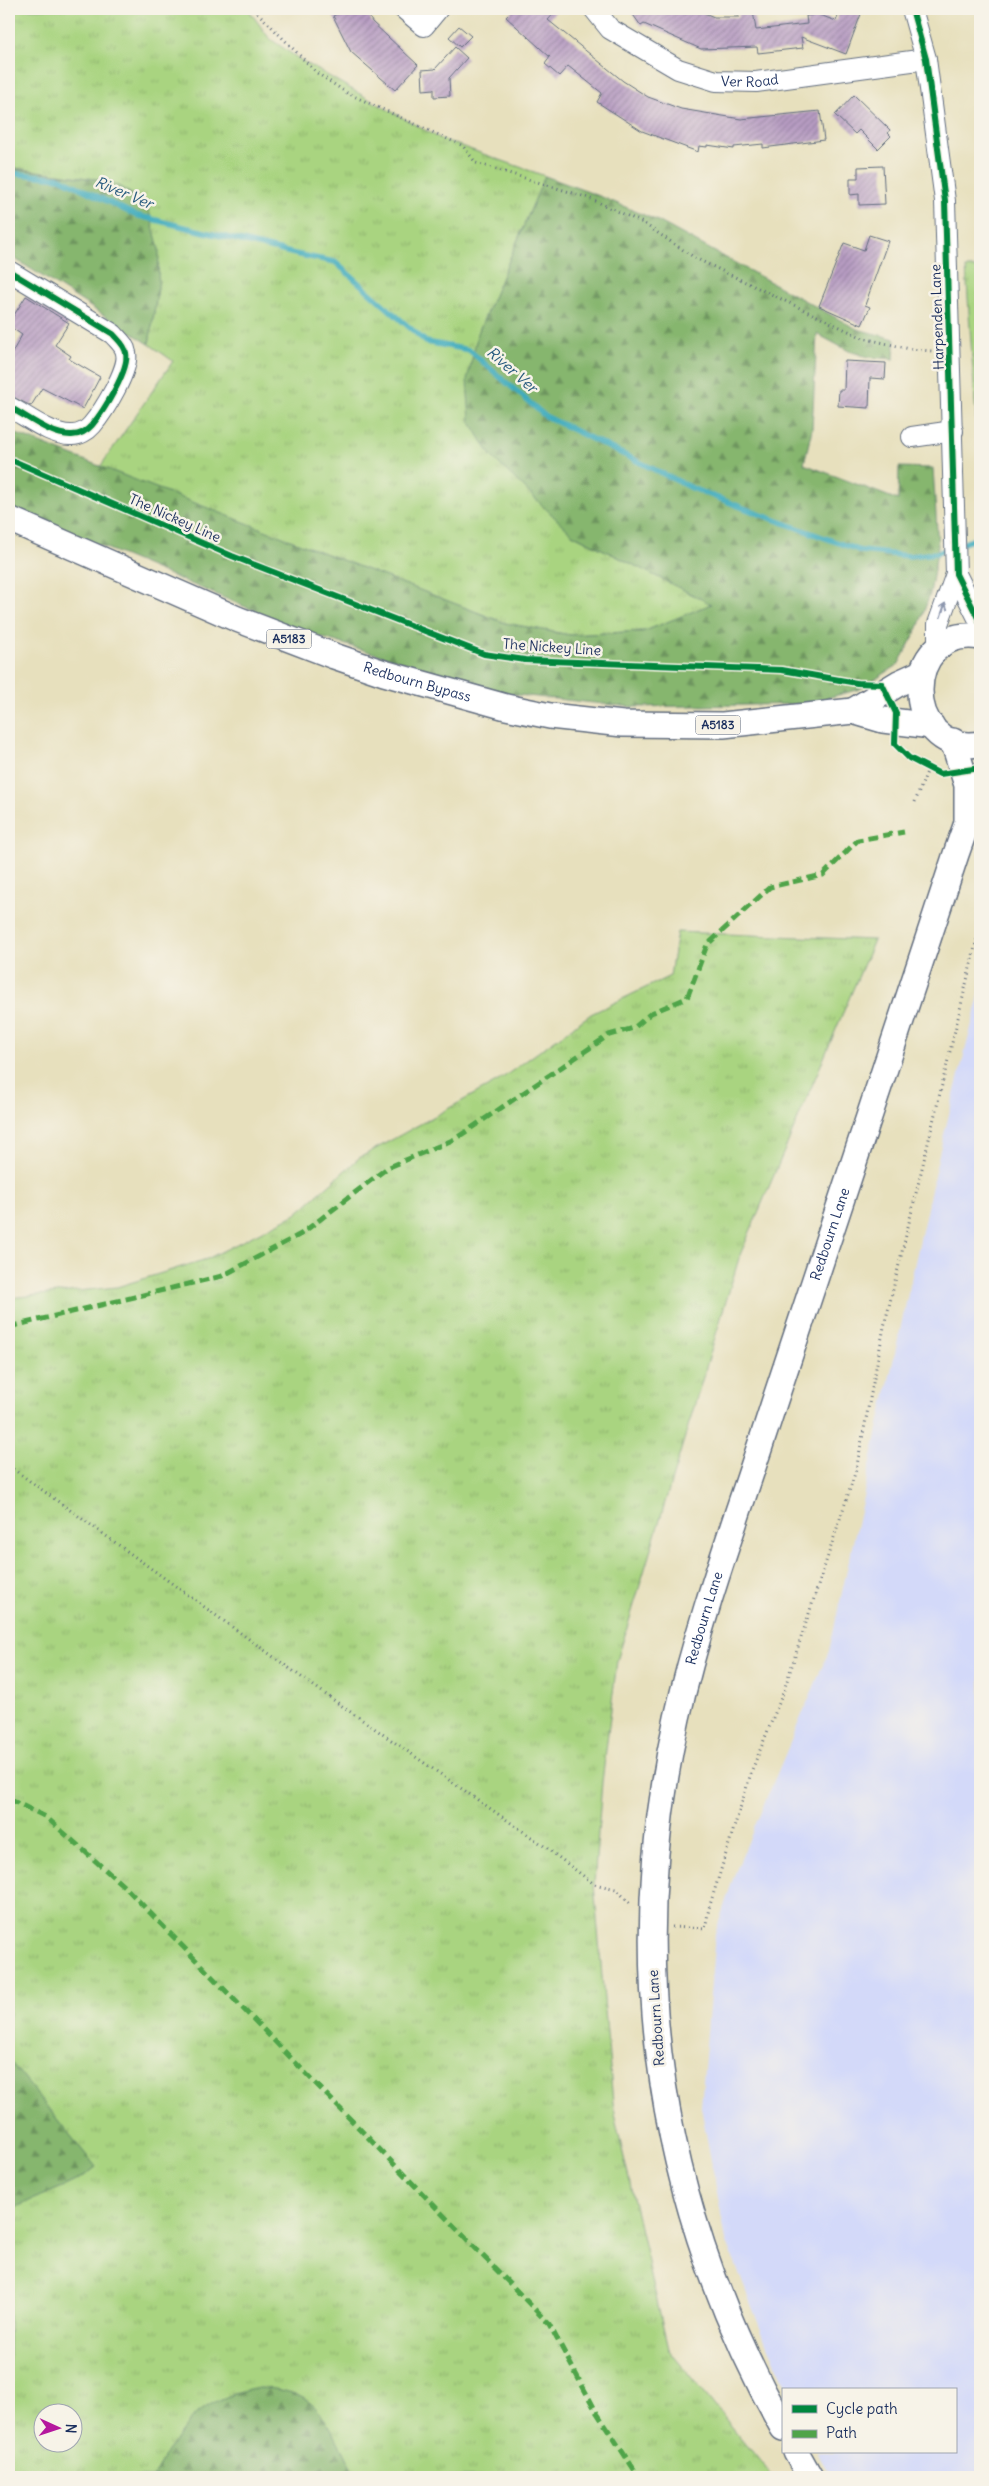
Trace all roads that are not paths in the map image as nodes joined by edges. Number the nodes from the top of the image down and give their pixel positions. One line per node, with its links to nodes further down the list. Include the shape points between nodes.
1 (404, 9): 2 (street, via 424,26)
2 (438, 9)
3 (594, 9): 5 (street, Ver Road, via 610,29 678,69 716,81 756,82)
4 (912, 9): 5 (street, Harpenden Lane)
5 (926, 59): 8 (street, Harpenden Lane, via 945,201)
6 (9, 271): 7 (street, via 113,334 126,353 121,377 91,427 82,433 60,435)
7 (9, 407)
8 (953, 431): 9 (street); 11 (street, Harpenden Lane)
9 (912, 437)
10 (9, 519): 16 (main road, Redbourn Bypass / A5183, via 237,619 334,656 506,707 550,716 623,724 689,726)
11 (956, 574): 12 (street, Harpenden Lane); 14 (street, Harpenden Lane, one-way to 11, via 938,624)
12 (980, 622)
13 (980, 637): 14 (main road, via 960,637)
14 (938, 649): 15 (main road)
15 (921, 673): 16 (main road, Redbourn Bypass / A5183); 17 (main road, via 919,702)
16 (853, 711): 17 (main road, Redbourn Bypass / A5183, via 883,720)
17 (932, 726): 18 (main road)
18 (952, 741): 19 (main road); 21 (main road, Redbourn Lane, via 967,784)
19 (980, 744)
20 (980, 802): 21 (main road, Redbourn Lane)
21 (967, 823): 22 (main road, Redbourn Lane, via 951,851 699,1637 664,1786 651,1925 656,2040 666,2110 682,2184 717,2290)
22 (782, 2426)
23 (797, 2454): 24 (main road)
24 (810, 2477)

